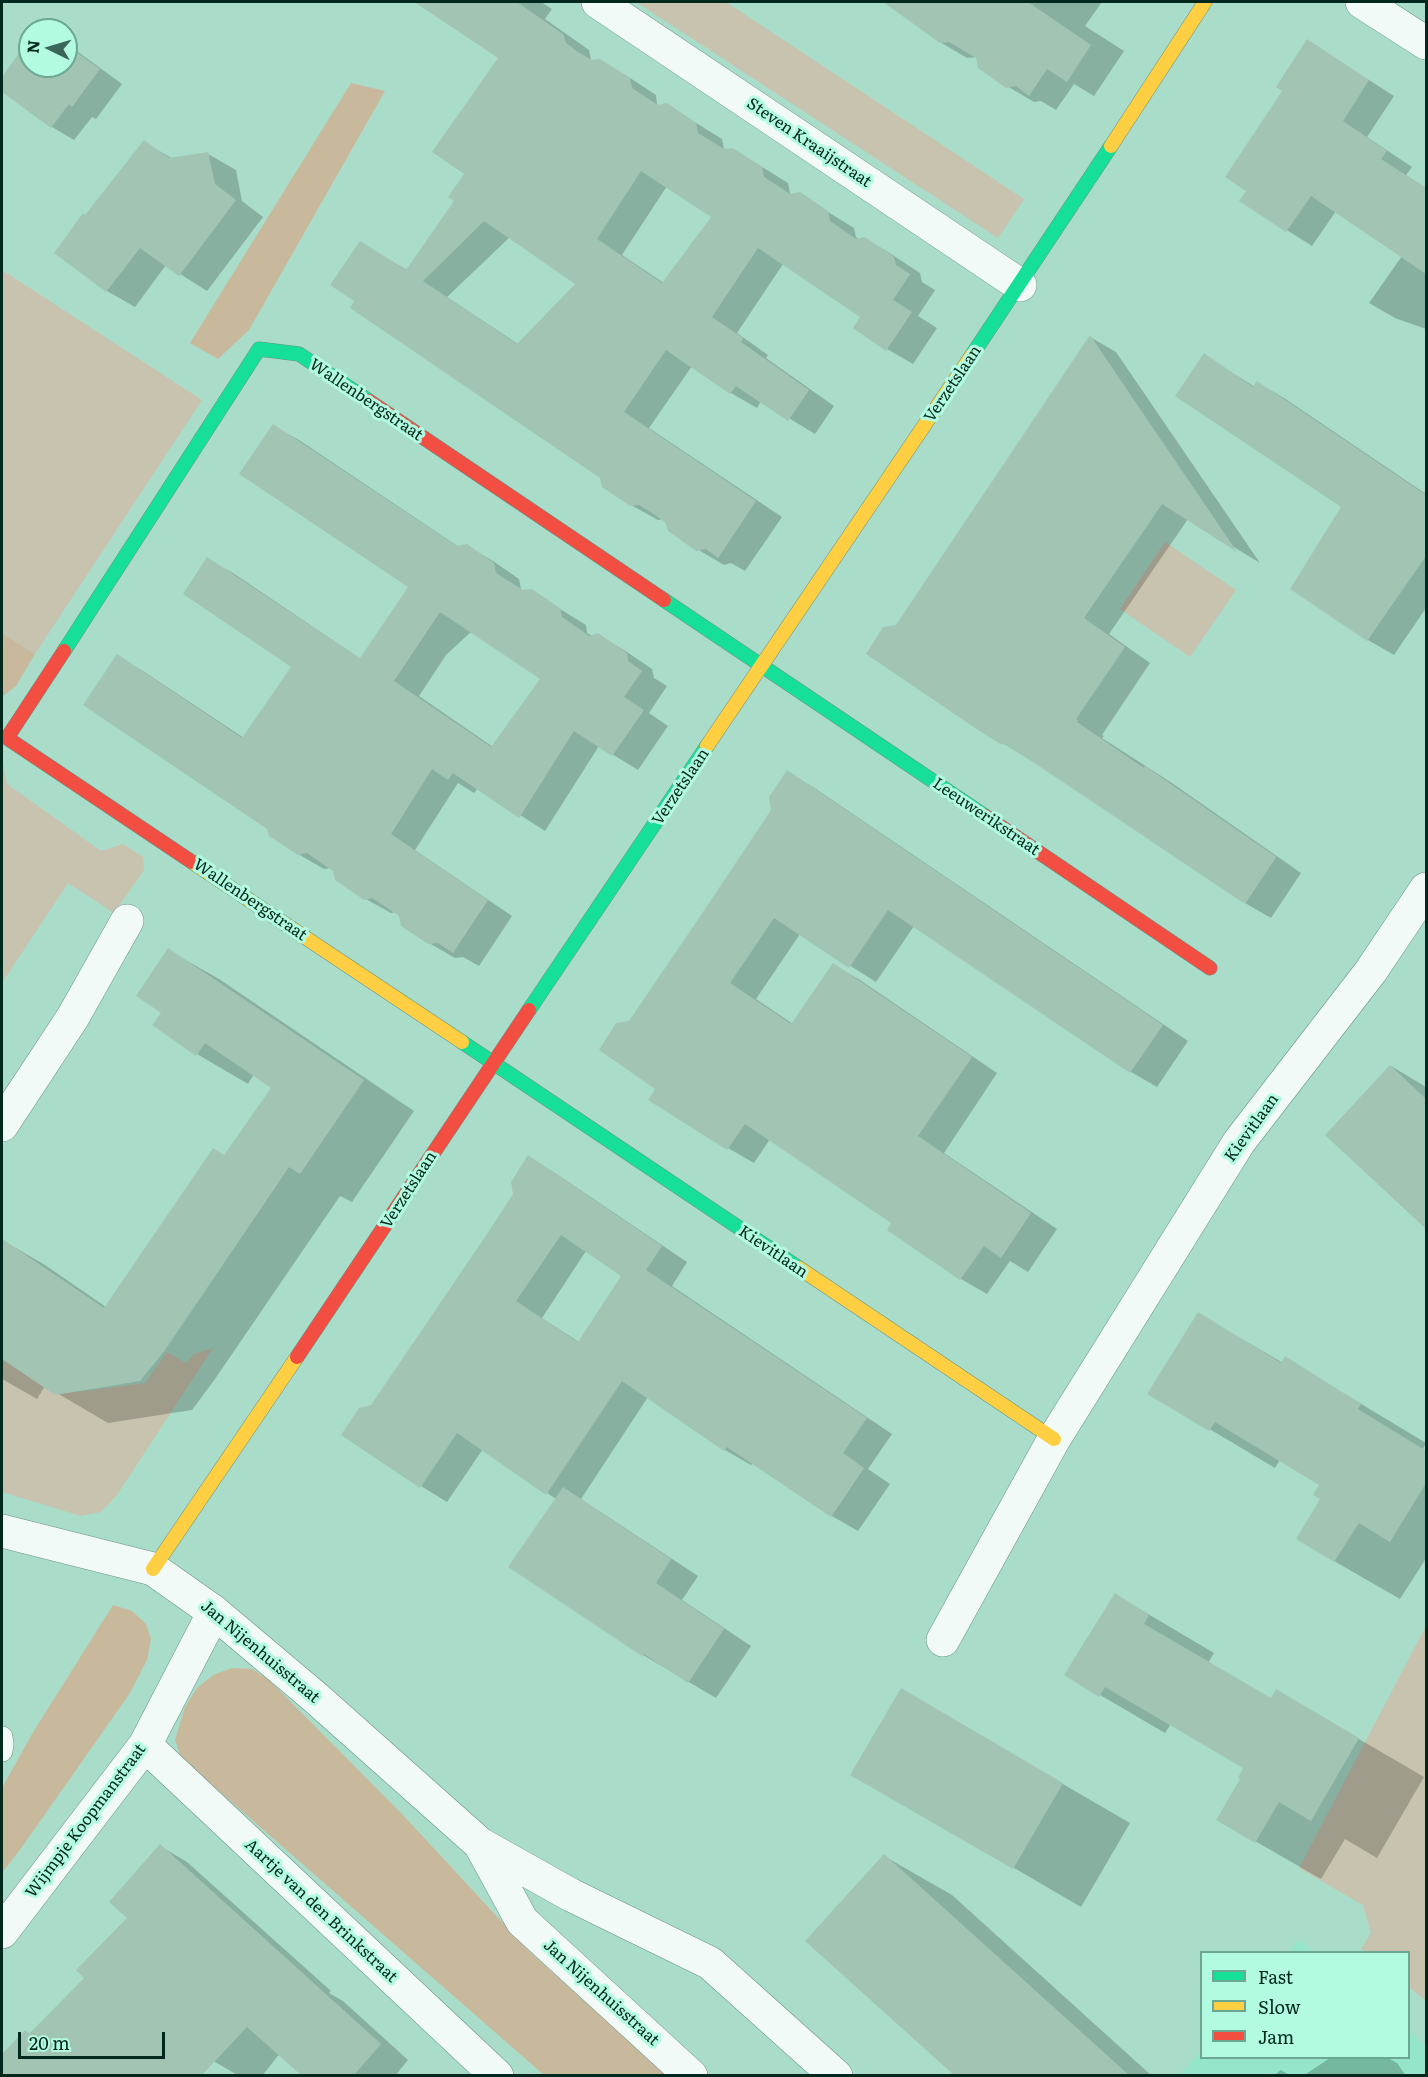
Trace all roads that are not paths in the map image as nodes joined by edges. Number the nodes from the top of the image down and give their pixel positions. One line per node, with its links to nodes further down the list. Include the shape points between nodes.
1 (598, 2): 5 (street, Steven Kraaijstraat)
2 (1205, 2): 5 (street, Verzetslaan)
3 (1362, 2): 4 (street)
4 (1426, 43)
5 (1020, 285): 6 (street, Verzetslaan)
6 (762, 667): 7 (street, Wallenbergstraat, via 299,354 259,349); 10 (street, Leeuwerikstraat); 11 (street, Verzetslaan)
7 (4, 737): 11 (street, Wallenbergstraat)
8 (1426, 889): 13 (street, Kievitlaan, via 1371,971 1239,1142)
9 (127, 921): 12 (street, via 73,1017)
10 (1210, 968)
11 (492, 1064): 13 (street, Kievitlaan); 15 (street, Verzetslaan)
12 (2, 1125)
13 (1054, 1440): 17 (street, Kievitlaan)
14 (2, 1531): 15 (street, Jan Nijenhuisstraat)
15 (153, 1569): 16 (street, Jan Nijenhuisstraat)
16 (214, 1612): 19 (street, Wijmpje Koopmanstraat); 21 (street, Jan Nijenhuisstraat)
17 (943, 1640)
18 (2, 1737): 20 (lane)
19 (145, 1745): 22 (street, Wijmpje Koopmanstraat); 23 (street, Aartje van den Brinkstraat)
20 (2, 1750)
21 (480, 1844): 24 (street, Jan Nijenhuisstraat, via 522,1922); 25 (street, Jan Nijenhuisstraat, via 571,1895 710,1963)
22 (2, 1932)
23 (483, 2070)
24 (691, 2076)
25 (836, 2076)

